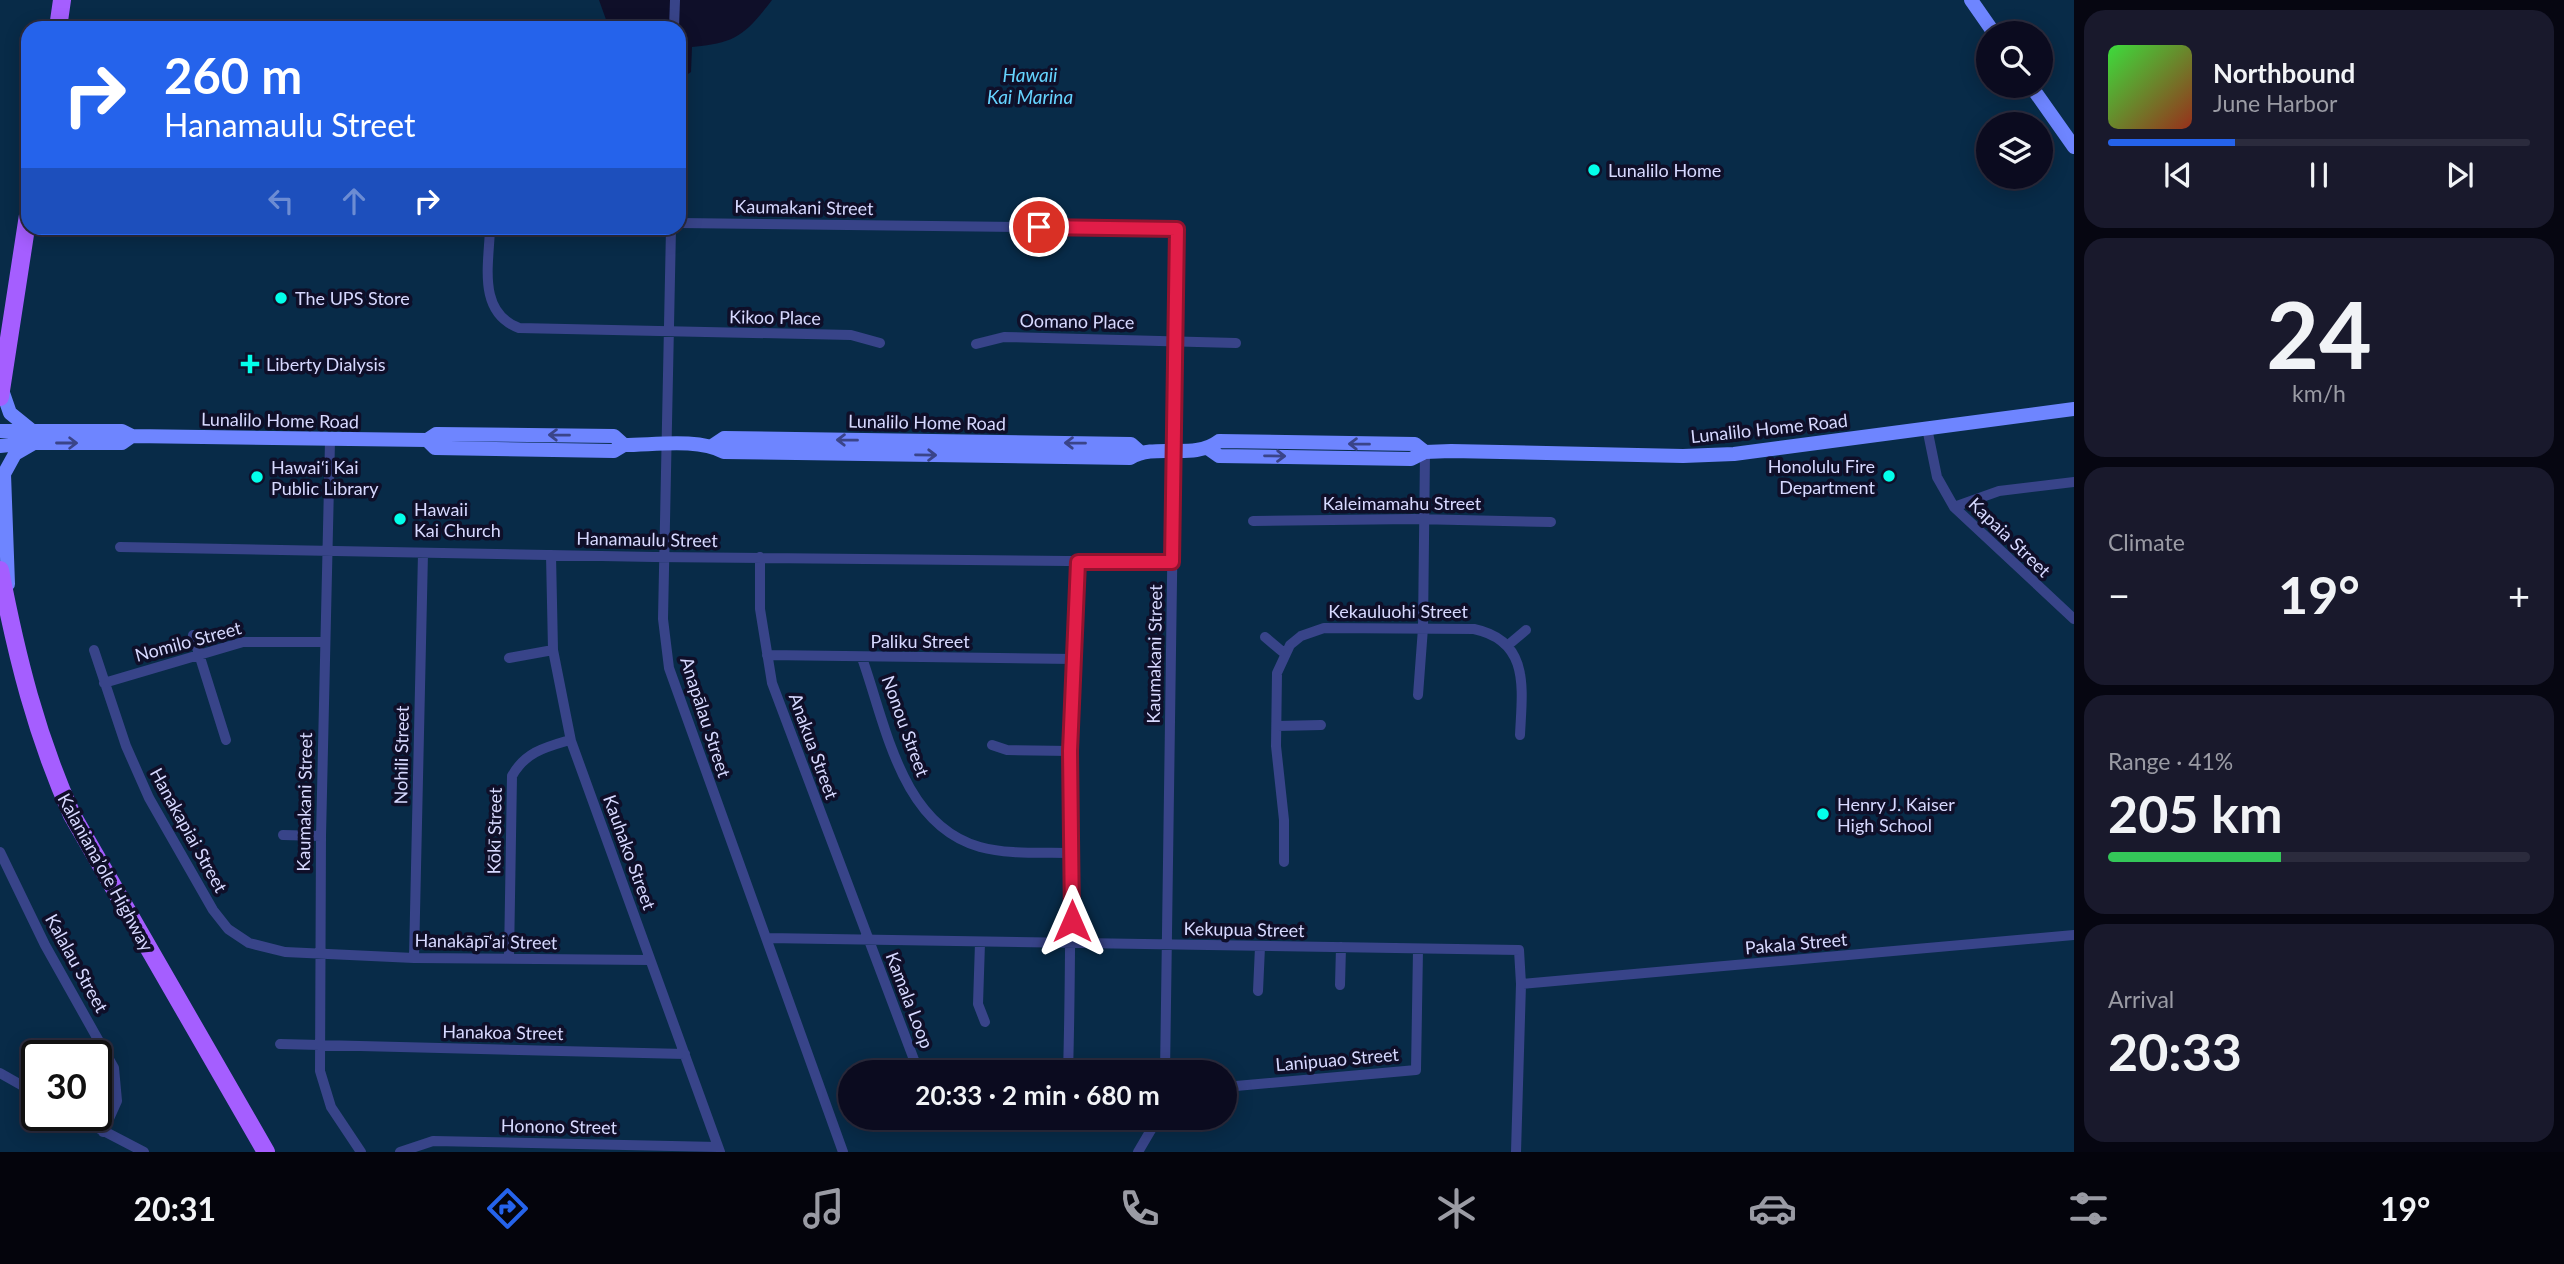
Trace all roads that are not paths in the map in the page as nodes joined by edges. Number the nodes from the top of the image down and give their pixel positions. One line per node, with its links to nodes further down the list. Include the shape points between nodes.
1 (62, 0): 4 (main road)
2 (675, 0): 5 (street)
3 (1970, 0): 6 (main road)
4 (59, 21)
5 (674, 21)
6 (1985, 21)
7 (2039, 98): 8 (main road)
8 (2074, 147)
9 (686, 223): 14 (street, Kaumakani Street, via 1177,229)
10 (25, 235): 18 (main road)
11 (489, 235): 13 (street, Kikoo Place, via 488,293 495,310 509,323 523,329)
12 (671, 235): 13 (street, Anapālau Street)
13 (668, 333): 15 (street, Kikoo Place, via 851,335); 24 (street, Anapālau Street)
14 (1178, 341): 16 (street, Oomano Place); 17 (street, Oomano Place, via 1004,337); 27 (street, Kaumakani Street)
15 (880, 343)
16 (1236, 343)
17 (976, 344)
18 (1, 394): 22 (main road, via 10,413)
19 (2074, 409): 20 (main road, Lunalilo Home Road)
20 (1927, 428): 26 (main road, Lunalilo Home Road, via 1695,456); 29 (street, Kapaia Street, via 1937,477)
21 (0, 432): 22 (main road, Lunalilo Home Road)
22 (32, 436): 23 (main road, Lunalilo Home Road, via 122,431 132,436); 25 (main road, Lunalilo Home Road); 45 (main road, via 4,474)
23 (330, 441): 24 (main road, Lunalilo Home Road, via 427,440 436,433 614,436 624,445); 34 (street, Kaumakani Street)
24 (668, 445): 27 (main road, Lunalilo Home Road, via 712,446 724,438 1131,444 1140,452); 37 (street, Anapālau Street)
25 (0, 446)
26 (1425, 452): 27 (main road, Lunalilo Home Road, via 1411,459 1219,456 1209,449); 30 (street)
27 (1176, 453): 40 (street, Kaumakani Street)
28 (2074, 482): 29 (street, via 1990,493)
29 (1954, 507): 42 (street, Kapaia Street)
30 (1425, 519): 31 (street, Kaleimamahu Street); 32 (street, Kaleimamahu Street); 43 (street)
31 (1253, 521)
32 (1551, 522)
33 (120, 547): 34 (street, Hanamaulu Street)
34 (327, 549): 35 (street, Hanamaulu Street); 48 (street, Kaumakani Street)
35 (423, 553): 36 (street, Hanamaulu Street); 82 (street, Nohili Street)
36 (551, 555): 37 (street, Hanamaulu Street); 50 (street, Kauhako Street)
37 (666, 557): 38 (street, Hanamaulu Street); 73 (street, Anapālau Street, via 663,618 669,668)
38 (760, 557): 39 (street, Hanamaulu Street); 54 (street, Anakua Street, via 760,609)
39 (1078, 562): 40 (street, Hanamaulu Street); 57 (street)
40 (1172, 562): 77 (street, Kaumakani Street)
41 (0, 570): 45 (main road, Kalaniana’ole Highway)
42 (2074, 619)
43 (1423, 628): 49 (street, Kekauluohi Street, via 1474,629); 52 (street, Kekauluohi Street, via 1324,628 1301,636); 59 (street)
44 (1526, 630): 49 (street)
45 (12, 634): 100 (main road, Kalaniana’ole Highway, via 46,758 72,816)
46 (193, 635): 53 (street)
47 (1265, 637): 52 (street)
48 (324, 642): 53 (street, Nomilo Street, via 257,640); 68 (street, Kaumakani Street)
49 (1507, 646): 62 (street, via 1521,674)
50 (553, 649): 56 (street); 64 (street, Kauhako Street)
51 (94, 650): 58 (street, Hanakapiai Street)
52 (1284, 653): 61 (street, via 1278,673)
53 (198, 654): 58 (street, Nomilo Street); 63 (street)
54 (767, 655): 55 (street, Paliku Street); 74 (street, Anakua Street, via 772,683)
55 (862, 658): 57 (street, Paliku Street); 70 (street, Nonou Street, via 906,780 931,819 962,841 989,849)
56 (509, 659)
57 (1073, 659): 66 (street)
58 (104, 683): 81 (street, Hanakapiai Street, via 145,789 219,919 238,937 261,948)
59 (1418, 695)
60 (1321, 725): 61 (street)
61 (1277, 726): 71 (street)
62 (1520, 735)
63 (226, 740)
64 (570, 740): 83 (street, Kōkī Street, via 534,752 512,776); 84 (street, Kauhako Street)
65 (992, 745): 66 (street, via 1007,750)
66 (1070, 751): 70 (street)
67 (283, 835): 68 (street)
68 (321, 836): 81 (street, Kaumakani Street)
69 (0, 852): 99 (street, Kalalau Street, via 45,944 112,1062 117,1101)
70 (1072, 853): 76 (street)
71 (1284, 862)
72 (2074, 936): 85 (street, Pakala Street)
73 (767, 939): 74 (street, Kekupua Street); 107 (street, Anapālau Street)
74 (868, 941): 75 (street, Kekupua Street); 92 (street, Kamala Loop)
75 (980, 943): 76 (street, Kekupua Street); 88 (street, via 978,1004)
76 (1072, 944): 77 (street, Kekupua Street); 93 (street)
77 (1168, 945): 78 (street, Kekupua Street); 94 (street, Kaumakani Street)
78 (1260, 947): 79 (street, Kekupua Street); 87 (street)
79 (1341, 947): 80 (street, Kekupua Street); 86 (street)
80 (1418, 950): 85 (street, Kekupua Street, via 1519,950); 97 (street, Lanipuao Street, via 1416,1070)
81 (321, 952): 82 (street, Hanakāpī‘ai Street); 90 (street, Kaumakani Street)
82 (414, 958): 83 (street, Hanakāpī‘ai Street)
83 (509, 958): 84 (street, Hanakāpī‘ai Street)
84 (650, 960): 91 (street, Kauhako Street)
85 (1521, 984): 109 (street, Kekupua Street)
86 (1340, 985)
87 (1258, 991)
88 (985, 1022)
89 (280, 1044): 90 (street, Hanakoa Street)
90 (320, 1045): 91 (street, Hanakoa Street); 105 (street, Kaumakani Street, via 321,1078 328,1100)
91 (685, 1054): 101 (street, Kauhako Street)
92 (914, 1060)
93 (1068, 1060)
94 (1165, 1060)
95 (0, 1073): 96 (street)
96 (21, 1085)
97 (1237, 1086)
98 (1151, 1130): 108 (street)
99 (103, 1132): 102 (street)
100 (254, 1132): 103 (main road); 104 (main road, Kalaniana’ole Highway)
101 (719, 1149): 106 (street, Honono Street, via 433,1141)
102 (144, 1152)
103 (254, 1152)
104 (266, 1152)
105 (361, 1152)
106 (400, 1152)
107 (843, 1152)
108 (1138, 1152)
109 (1516, 1152)

